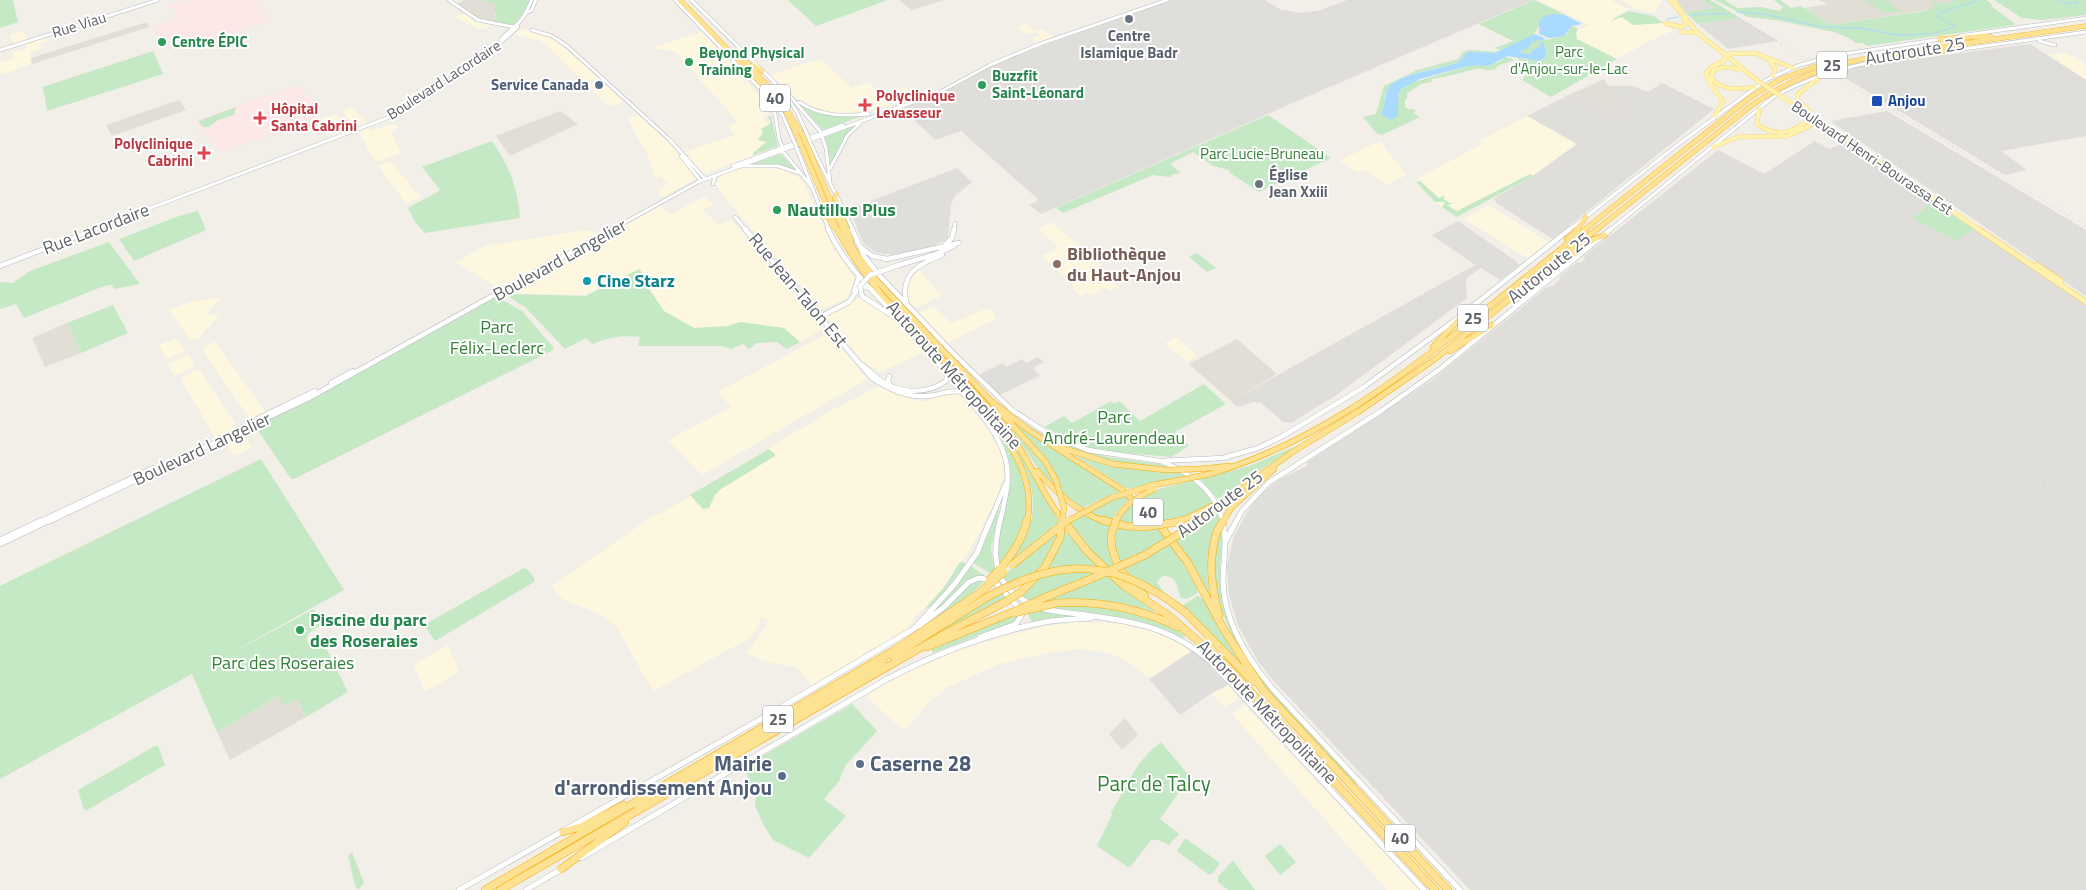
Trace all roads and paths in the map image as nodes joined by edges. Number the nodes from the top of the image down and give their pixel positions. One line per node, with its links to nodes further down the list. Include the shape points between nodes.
1 (158, 0): 29 (main road, Rue Viau)
2 (449, 0): 18 (main road, via 477,20)
3 (532, 0): 18 (main road, Boulevard Lacordaire)
4 (536, 0): 18 (main road, Boulevard Lacordaire)
5 (675, 0): 38 (main road)
6 (680, 0): 33 (highway, Autoroute Métropolitaine / 40)
7 (686, 0): 33 (highway, Autoroute Métropolitaine / 40)
8 (691, 0): 35 (main road)
9 (1161, 0): 19 (main road, Boulevard Langelier)
10 (1167, 0): 19 (main road, Boulevard Langelier)
11 (1670, 0): 14 (main road, Boulevard Henri-Bourassa Est)
12 (1674, 0): 31 (main road, Boulevard Henri-Bourassa Est)
13 (2086, 18): 25 (main road)
14 (1684, 19): 15 (main road, via 1686,24 1682,27); 23 (main road, Boulevard Henri-Bourassa Est)
15 (1665, 23)
16 (2086, 24): 17 (highway, Autoroute 25 / 25); 24 (highway, Autoroute 25 / 25)
17 (2079, 26): 30 (highway); 80 (highway, Autoroute 25 / 25, via 1853,60 1793,79 1762,97)
18 (516, 27): 64 (main road, Boulevard Lacordaire, via 484,57 387,118)
19 (1087, 28): 27 (main road, Boulevard Langelier)
20 (532, 30): 60 (main road, via 563,43 665,136)
21 (1681, 32): 23 (main road)
22 (2086, 32): 26 (main road)
23 (1700, 34): 31 (main road, Boulevard Henri-Bourassa Est)
24 (2000, 35): 25 (highway); 78 (highway, Autoroute 25 / 25, via 1843,59 1810,67 1781,79 1745,102)
25 (1939, 39): 34 (main road, via 1840,54)
26 (2030, 40): 28 (main road); 30 (main road)
27 (1049, 41): 47 (main road, Boulevard Langelier, via 996,60 952,84); 49 (main road, Boulevard Langelier, via 998,61 940,92)
28 (2056, 44)
29 (0, 50)
30 (1936, 52): 37 (main road, via 1866,62)
31 (1726, 55): 32 (main road, Boulevard Henri-Bourassa Est); 34 (main road, via 1754,53); 36 (main road, Boulevard Henri-Bourassa Est); 48 (main road, via 1724,61 1707,72 1708,80 1723,101)
32 (1736, 60): 39 (main road, via 1742,55 1764,58 1775,66); 40 (main road, Boulevard Henri-Bourassa Est)
33 (744, 62): 35 (highway); 38 (highway); 52 (highway, Autoroute Métropolitaine / 40, via 787,113)
34 (1793, 68): 39 (main road)
35 (762, 70): 42 (main road)
36 (1746, 72): 40 (main road, Boulevard Henri-Bourassa Est); 41 (main road, via 1723,67 1714,70 1711,76 1716,84 1727,89)
37 (1826, 72): 45 (main road, via 1788,88); 46 (main road, via 1797,95)
38 (746, 75): 44 (main road)
39 (1773, 76): 41 (main road)
40 (1760, 80): 46 (main road, Boulevard Henri-Bourassa Est, bridge)
41 (1754, 87): 48 (main road)
42 (783, 91): 43 (main road); 52 (main road, via 797,112)
43 (789, 94): 47 (main road, via 807,108 822,113 842,116); 51 (main road)
44 (767, 98): 52 (main road); 55 (main road, via 775,115)
45 (1759, 108): 46 (main road, via 1757,124 1776,133 1788,132 1808,121); 54 (main road)
46 (1808, 113): 50 (main road, Boulevard Henri-Bourassa Est)
47 (869, 114): 51 (main road, Boulevard Langelier)
48 (1715, 116): 68 (main road)
49 (862, 120): 51 (main road, Boulevard Langelier); 57 (main road, via 847,136)
50 (1820, 121): 54 (main road, via 1786,136 1740,137); 81 (main road, Boulevard Henri-Bourassa Est); 82 (main road, Boulevard Henri-Bourassa Est)
51 (821, 135): 55 (main road, Boulevard Langelier); 57 (main road)
52 (800, 137): 53 (highway, Autoroute Métropolitaine / 40, bridge); 53 (main road, bridge)
53 (804, 146): 61 (main road); 63 (main road); 70 (highway, Autoroute Métropolitaine / 40); 72 (highway, Autoroute Métropolitaine / 40)
54 (1713, 147): 71 (main road)
55 (783, 149): 56 (main road, Boulevard Langelier); 58 (main road); 60 (main road, Boulevard Langelier)
56 (742, 166): 58 (main road, via 778,166); 59 (main road, Boulevard Langelier)
57 (830, 169): 61 (main road)
58 (800, 173): 63 (main road)
59 (716, 175): 60 (main road, Boulevard Langelier); 62 (main road)
60 (702, 179): 107 (main road, Boulevard Langelier, via 313,393); 109 (main road, Boulevard Langelier, via 310,398)
61 (830, 182): 65 (main road)
62 (713, 184)
63 (812, 186): 66 (main road)
64 (192, 192): 76 (main road, Rue Lacordaire)
65 (836, 194): 72 (highway); 74 (main road)
66 (822, 212): 70 (highway); 77 (main road, via 841,252)
67 (735, 217): 85 (main road, Rue Jean-Talon Est)
68 (1586, 217): 78 (highway, via 1575,232); 84 (main road)
69 (955, 222): 73 (main road, via 952,238)
70 (840, 235): 98 (highway, Autoroute Métropolitaine / 40, via 865,275)
71 (1605, 235): 80 (highway, via 1594,239); 87 (main road)
72 (852, 246): 97 (highway, Autoroute Métropolitaine / 40, via 873,276)
73 (944, 246): 74 (main road, via 888,259 872,256); 86 (main road, bridge, via 959,243 865,278 859,289 862,296)
74 (860, 247): 83 (main road, via 872,268)
75 (942, 255): 83 (main road, via 909,274 904,288)
76 (0, 264)
77 (859, 277): 79 (main road); 85 (main road, via 848,301)
78 (1524, 277): 89 (highway, Autoroute 25 / 25)
79 (869, 287): 85 (main road, via 859,288 849,302); 86 (main road)
80 (1524, 289): 88 (highway, Autoroute 25 / 25)
81 (2086, 298)
82 (2086, 302)
83 (906, 304): 101 (main road, via 998,398 1031,424 1088,450)
84 (1467, 311): 89 (highway); 101 (main road, via 1366,386 1275,441 1218,459)
85 (819, 316): 90 (main road, Rue Jean-Talon Est)
86 (897, 318): 91 (main road)
87 (1492, 325): 88 (highway); 108 (main road, via 1409,392 1268,483 1245,507)
88 (1435, 359): 100 (highway, Autoroute 25 / 25, via 1358,412)
89 (1422, 360): 103 (highway, Autoroute 25 / 25, via 1358,405 1297,441)
90 (860, 364): 93 (main road, Rue Jean-Talon Est); 96 (main road, Rue Jean-Talon Est, via 887,388 924,396)
91 (948, 375): 94 (main road, via 944,383); 95 (main road)
92 (889, 376): 93 (main road)
93 (891, 386): 94 (main road, Rue Jean-Talon Est)
94 (928, 390): 96 (main road)
95 (963, 392): 96 (main road, Rue Jean-Talon Est, via 951,390); 104 (main road, via 1001,444)
96 (934, 394)
97 (991, 401): 99 (highway, Autoroute Métropolitaine / 40); 118 (highway, bridge, via 1045,462 1056,480 1064,508 1060,538 1045,567 1021,592)
98 (986, 406): 102 (highway, Autoroute Métropolitaine / 40, via 1006,428); 110 (highway, bridge, via 1026,478 1030,509 1019,543)
99 (1045, 441): 103 (highway, bridge, via 1108,462 1166,470); 115 (highway, Autoroute Métropolitaine / 40, via 1121,489 1157,521 1188,562)
100 (1296, 449): 106 (highway, Autoroute 25 / 25, bridge); 115 (highway, bridge, via 1231,508 1217,532 1211,552 1210,573)
101 (1160, 461): 108 (main road, via 1190,474 1210,492 1222,516)
102 (1030, 464): 106 (highway, bridge, via 1058,496 1079,511 1112,523 1144,527 1178,522); 112 (highway, Autoroute Métropolitaine / 40, via 1057,513 1087,551 1123,585)
103 (1240, 465): 105 (highway, Autoroute 25 / 25, bridge)
104 (1008, 480): 113 (main road, via 994,550 1001,579 1018,597 1037,607); 114 (main road, via 974,557)
105 (1175, 481): 110 (highway, Autoroute 25 / 25, bridge, via 1123,492 1079,512 1052,530); 112 (highway, bridge, via 1129,502 1116,518 1111,536 1113,556 1123,575)
106 (1213, 507): 111 (highway, Autoroute 25 / 25, bridge, via 1184,532 1145,555)
107 (0, 540)
108 (1225, 542): 132 (main road, via 1222,572 1226,602 1235,632 1249,658 1272,688)
109 (0, 544)
110 (979, 592): 120 (highway, Autoroute 25 / 25, via 896,650)
111 (1012, 613): 116 (highway, bridge, via 1057,603 1093,602 1154,615); 118 (highway, Autoroute 25 / 25)
112 (1168, 615): 116 (highway, Autoroute Métropolitaine / 40)
113 (1097, 617): 117 (main road, via 1046,622); 129 (main road, via 1158,628 1201,653)
114 (915, 628): 117 (main road, via 940,611 969,582 985,578 993,580 1020,609 1022,616 1016,624); 122 (main road)
115 (1223, 628): 119 (highway, Autoroute Métropolitaine / 40)
116 (1191, 634): 130 (highway, Autoroute Métropolitaine / 40, via 1232,671)
117 (975, 640): 124 (main road, via 896,673)
118 (904, 657): 121 (highway, 25)
119 (1263, 690): 123 (highway, bridge, via 1186,612 1139,582 1115,573 1086,568 1035,574 1015,581 816,702); 131 (highway, Autoroute Métropolitaine / 40)
120 (661, 787): 122 (highway, via 581,827); 123 (highway, 25)
121 (643, 808): 124 (highway); 127 (highway, 25)
122 (563, 832): 125 (main road)
123 (533, 862): 126 (highway, 25)
124 (562, 869): 128 (main road)
125 (460, 890)
126 (485, 890)
127 (500, 890)
128 (526, 890)
129 (1424, 890)
130 (1435, 890)
131 (1448, 890)
132 (1460, 890)

